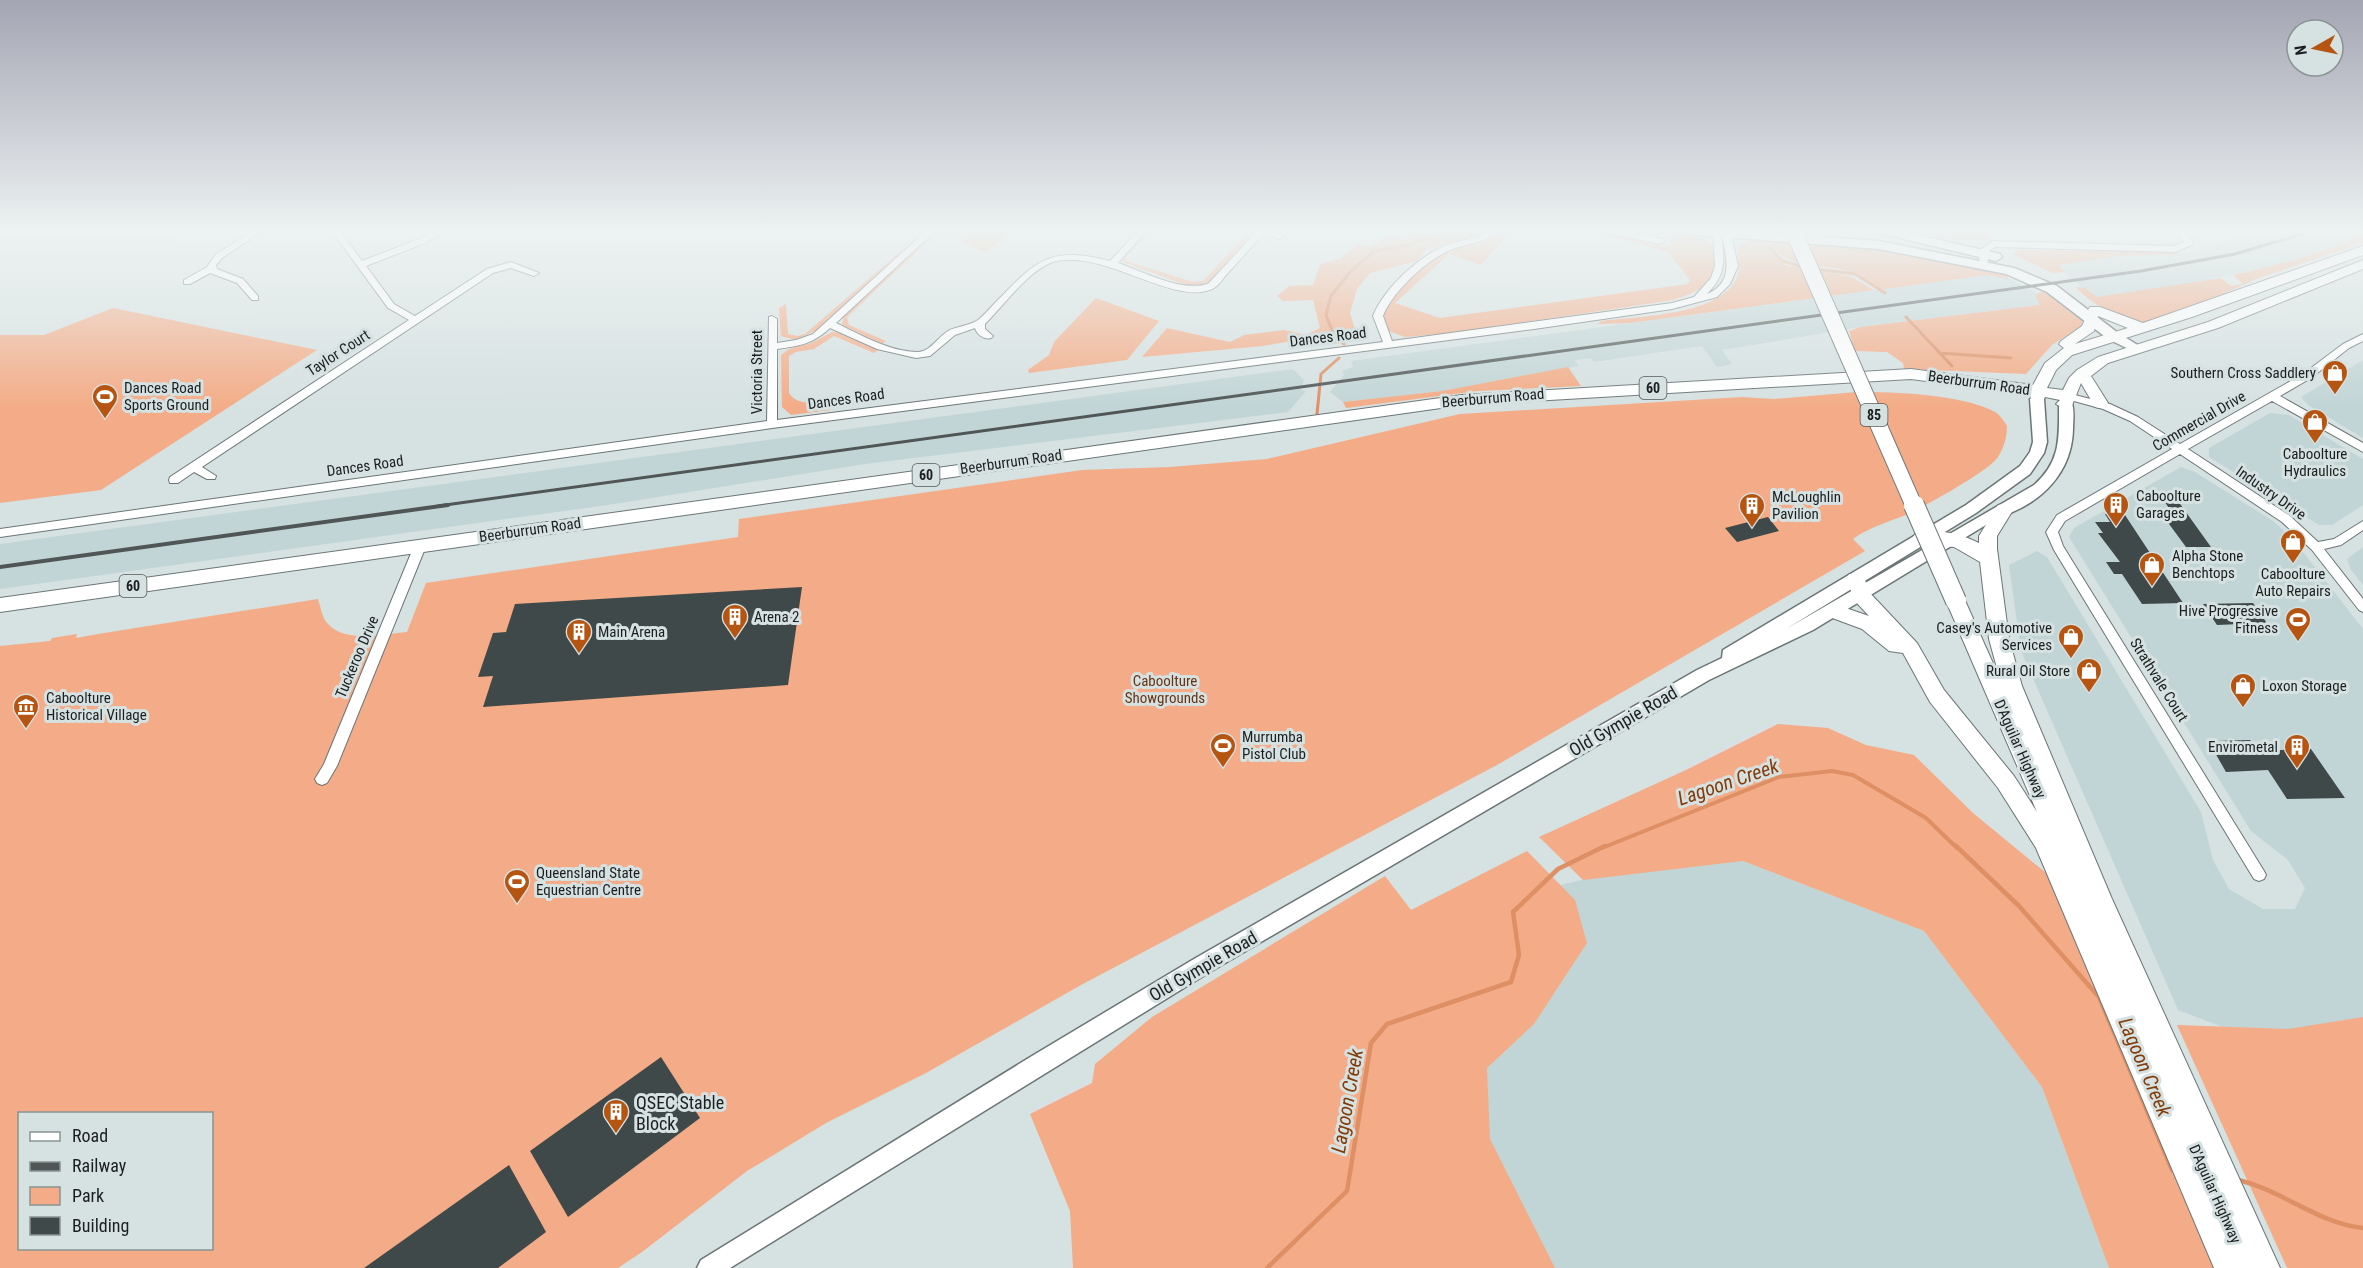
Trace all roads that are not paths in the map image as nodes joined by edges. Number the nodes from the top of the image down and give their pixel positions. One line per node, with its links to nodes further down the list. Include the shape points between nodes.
1 (247, 289): 14 (street)
2 (378, 289): 16 (street, via 391,306)
3 (462, 289): 16 (street, Taylor Court)
4 (867, 289): 19 (street)
5 (1018, 289): 18 (street)
6 (1187, 289): 7 (street)
7 (1205, 289)
8 (1397, 289): 24 (street, via 1378,316)
9 (1719, 289): 24 (street, Dances Road, via 1714,295 1672,306)
10 (1819, 289): 58 (highway, D'Aguilar Highway / 85, bridge, via 1956,601)
11 (2053, 289): 15 (main road)
12 (2253, 289): 20 (main road, Beerburrum Road)
13 (2303, 289): 26 (main road)
14 (255, 298)
15 (2093, 314): 20 (main road); 21 (main road); 27 (main road, via 2089,328 2066,344)
16 (415, 320): 38 (street, Taylor Court)
17 (772, 320): 25 (street, Victoria Street)
18 (980, 323): 19 (street, via 952,333 927,354 916,355 880,347); 22 (street)
19 (831, 325): 25 (street, via 805,342)
20 (2143, 328): 21 (main road, Beerburrum Road)
21 (2119, 335): 26 (main road); 27 (main road, Beerburrum Road)
22 (988, 336)
23 (2363, 337): 31 (street, Commercial Drive)
24 (1389, 345): 34 (street, Dances Road)
25 (773, 347): 34 (street, Victoria Street)
26 (2140, 348): 28 (main road, via 2103,360)
27 (2067, 352): 30 (main road, Beerburrum Road, via 2051,364)
28 (2082, 373): 32 (main road); 33 (main road)
29 (1884, 377): 30 (main road, Beerburrum Road / 60); 30 (main road, Beerburrum Road / 60, via 1943,376); 47 (main road, Beerburrum Road / 60, via 1490,397)
30 (2038, 391): 32 (main road, Beerburrum Road / 60); 46 (main road, Old Gympie Road, via 2041,434 2032,462 2006,484)
31 (2272, 396): 36 (street); 37 (street, Commercial Drive)
32 (2066, 400): 33 (street, Industry Drive); 35 (street, Industry Drive); 41 (main road, Old Gympie Road, via 2065,452 2057,471 2041,488)
33 (2100, 404): 35 (street, Industry Drive, via 2124,413)
34 (772, 424): 44 (street, Dances Road)
35 (2142, 426): 37 (street, Industry Drive)
36 (2363, 448)
37 (2179, 449): 43 (street, Commercial Drive, via 2061,518); 48 (street, Industry Drive, via 2286,519)
38 (194, 467): 39 (street); 40 (street, Taylor Court)
39 (211, 476)
40 (174, 480)
41 (2004, 510): 45 (main road, Old Gympie Road); 49 (highway, via 1988,536)
42 (2363, 525): 48 (street, via 2337,542)
43 (2052, 532): 57 (street, Strathvale Court)
44 (0, 533)
45 (1953, 538): 46 (highway); 49 (highway); 50 (main road, Old Gympie Road)
46 (1922, 539): 50 (main road, Old Gympie Road)
47 (420, 546): 51 (main road, Beerburrum Road / 60); 56 (street, Tuckeroo Drive)
48 (2316, 547): 52 (street, Industry Drive)
49 (1988, 558): 58 (highway, via 1999,639 2009,679)
50 (1858, 587): 53 (main road, Old Gympie Road); 54 (highway, via 1901,635); 55 (main road, Old Gympie Road, via 1710,667)
51 (0, 605)
52 (2363, 607)
53 (1834, 611): 54 (highway, via 1869,624); 55 (main road, Old Gympie Road)
54 (1920, 668): 61 (highway, via 1944,707 2021,802 2060,873)
55 (1703, 675): 60 (main road, Old Gympie Road, via 1059,1051)
56 (322, 779)
57 (2259, 875)
58 (2091, 893): 59 (highway); 59 (highway, D'Aguilar Highway / 85, via 2232,1233)
59 (2258, 1264)
60 (710, 1268)
61 (2228, 1268)

